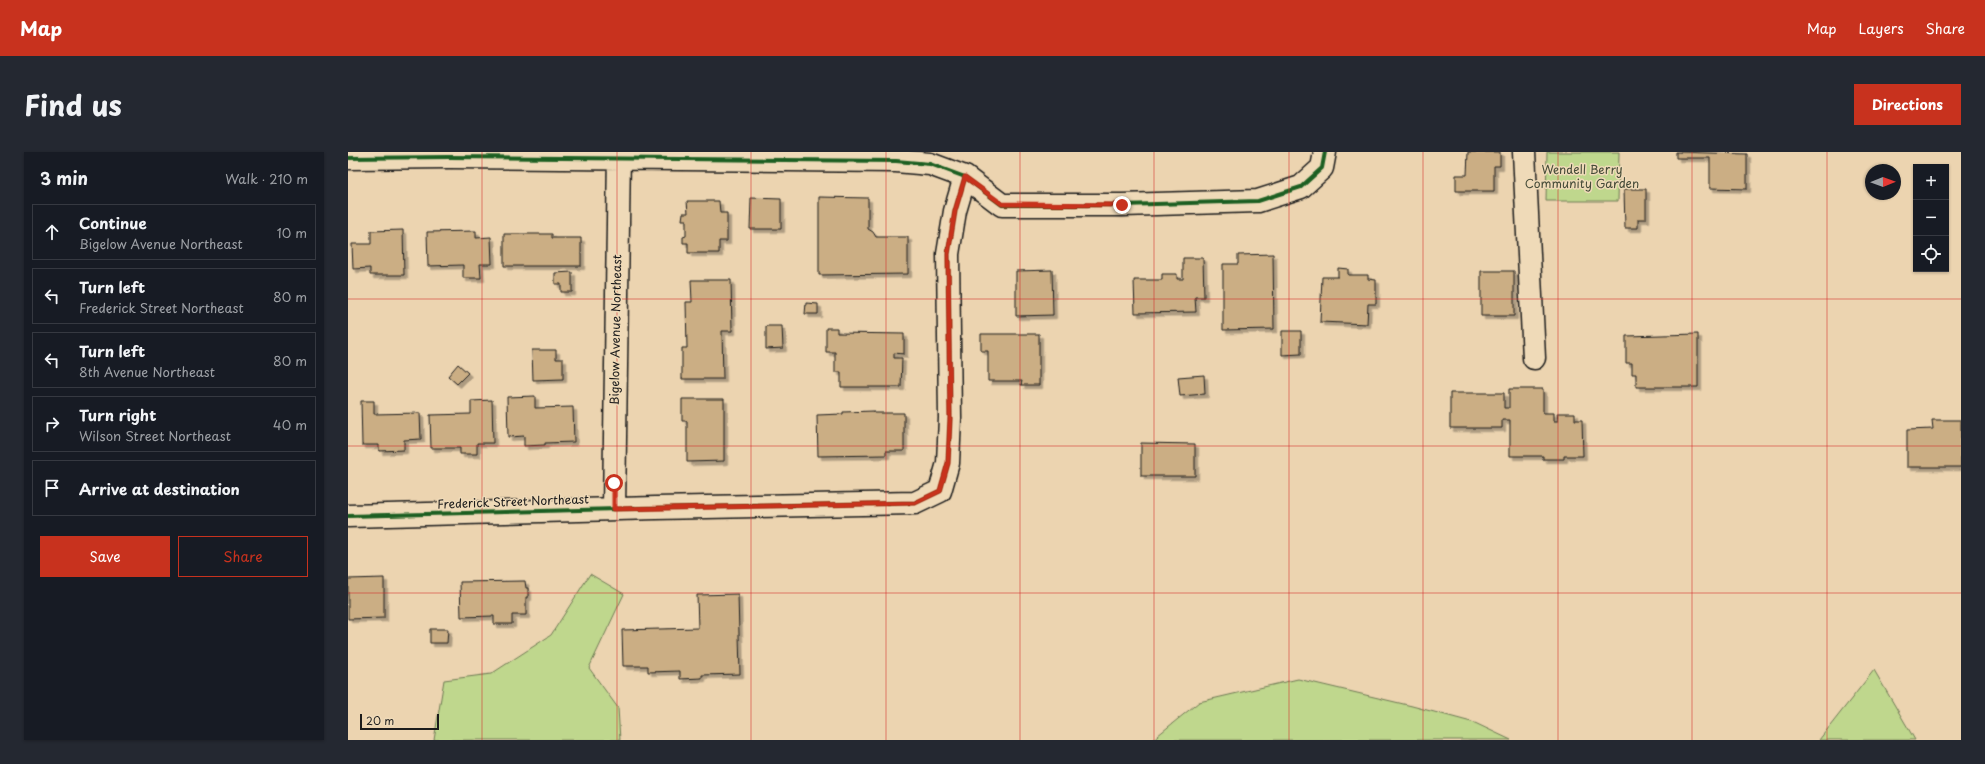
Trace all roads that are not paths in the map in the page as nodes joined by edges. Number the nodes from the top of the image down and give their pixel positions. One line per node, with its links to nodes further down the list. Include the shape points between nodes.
1 (1325, 152): 6 (street, via 1322,168 1301,187 1258,201 1122,205 1002,204)
2 (1524, 152): 7 (street)
3 (448, 154): 4 (street, via 585,159); 5 (street)
4 (619, 155): 6 (street, via 896,161 930,164); 8 (street, Bigelow Avenue Northeast)
5 (348, 158)
6 (965, 177): 8 (street, Frederick Street Northeast, via 955,211 948,254 950,418 948,463 940,491 915,503)
7 (1534, 358)
8 (614, 509): 9 (street, Frederick Street Northeast)
9 (348, 516)

